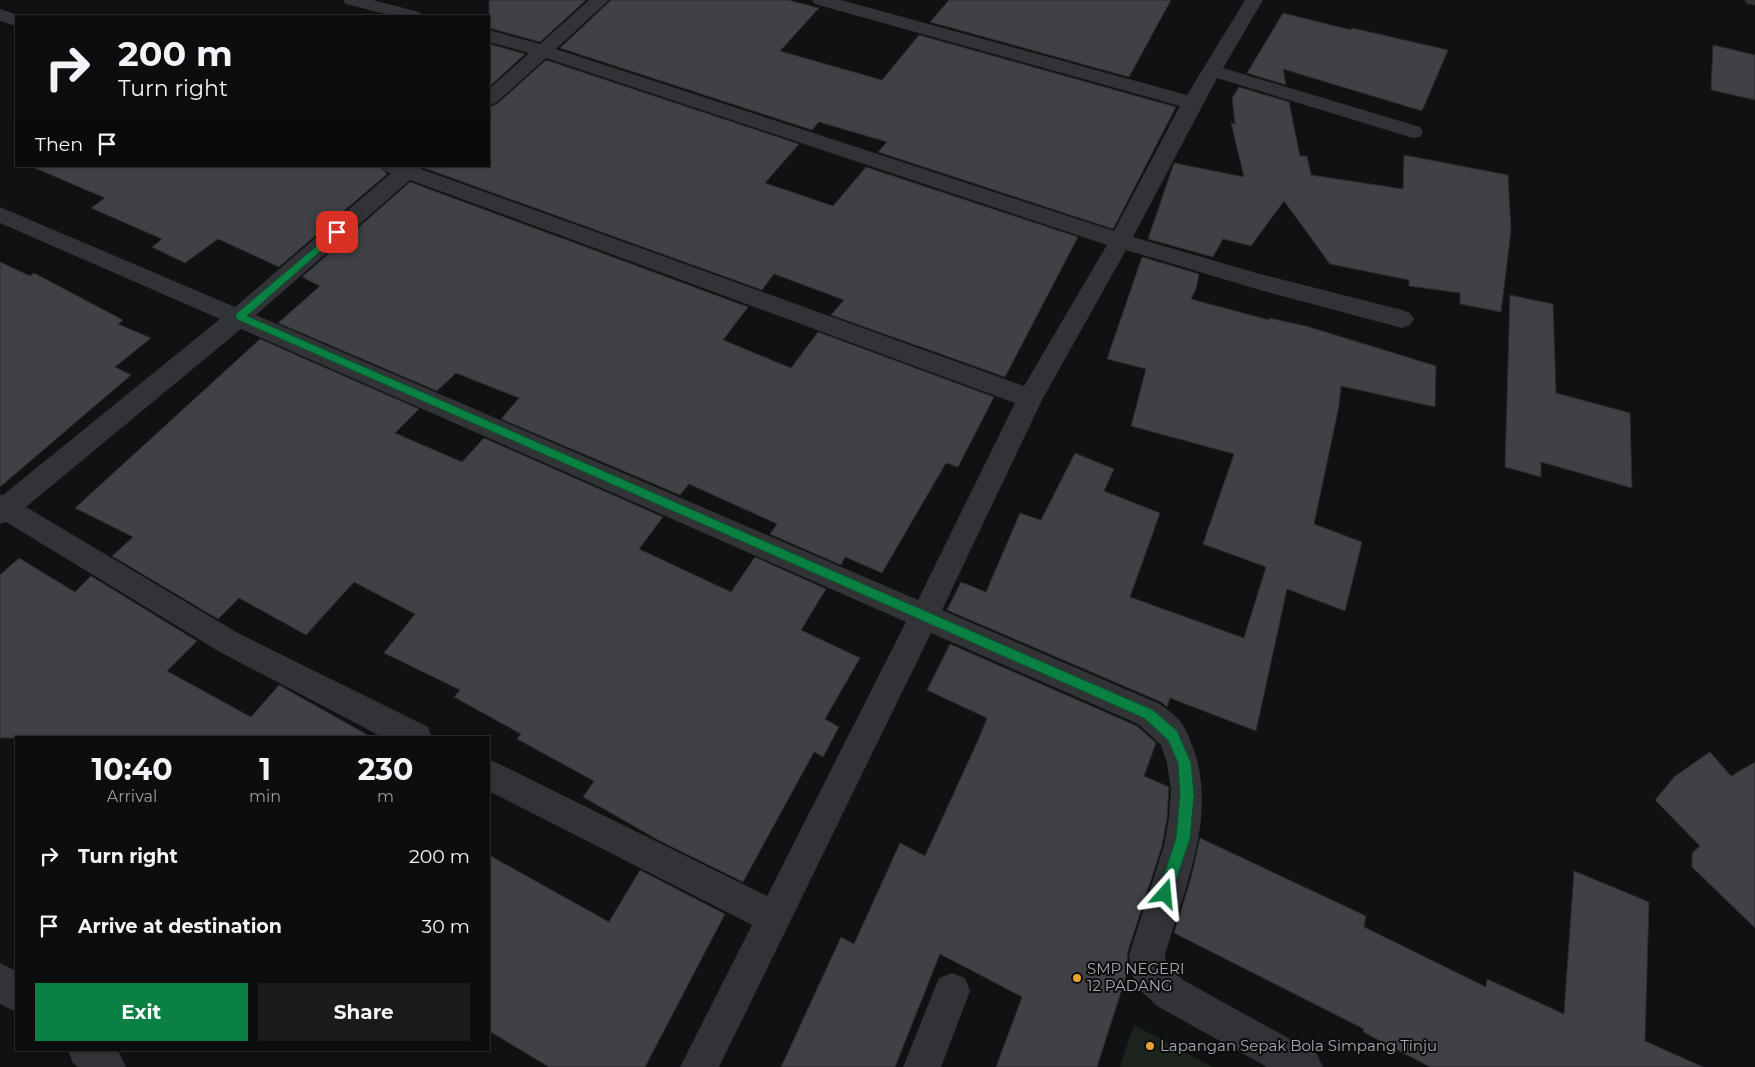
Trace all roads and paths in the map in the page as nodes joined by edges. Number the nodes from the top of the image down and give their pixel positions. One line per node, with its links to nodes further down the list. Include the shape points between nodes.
1 (352, 0): 6 (street)
2 (600, 0): 9 (street)
3 (821, 0): 12 (street)
4 (1254, 0): 10 (street)
5 (0, 14): 7 (street)
6 (410, 15)
7 (15, 21)
8 (490, 36): 9 (street)
9 (544, 51): 11 (street); 16 (street)
10 (1213, 71): 12 (street); 13 (street)
11 (490, 98)
12 (1192, 103): 16 (street)
13 (1413, 132)
14 (404, 168): 17 (street); 19 (street)
15 (0, 214): 17 (street)
16 (1120, 241): 18 (street); 19 (street)
17 (240, 316): 20 (street); 21 (street)
18 (1402, 319)
19 (1030, 398): 21 (street)
20 (2, 509): 22 (street, via 228,642)
21 (924, 617): 24 (street); 32 (street, via 1149,714 1173,736 1184,763 1186,804 1183,838 1147,955 1150,974 1170,993)
22 (413, 736)
23 (490, 775): 24 (street)
24 (773, 917): 30 (street)
25 (0, 981): 27 (street)
26 (952, 991): 31 (street)
27 (15, 993)
28 (87, 1051): 29 (street)
29 (107, 1067)
30 (698, 1067)
31 (922, 1067)
32 (1304, 1067)

